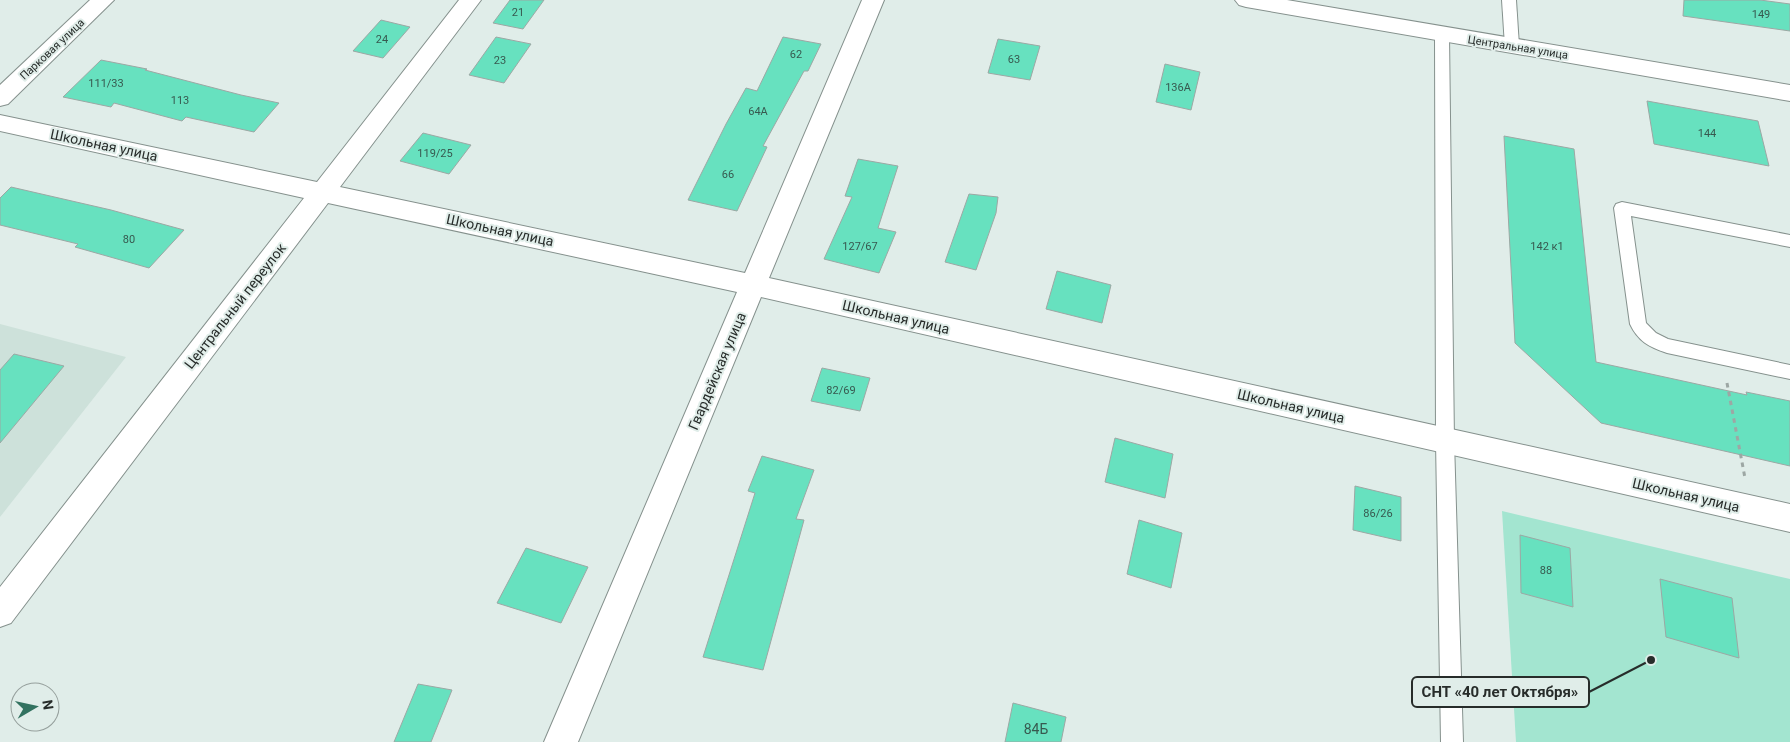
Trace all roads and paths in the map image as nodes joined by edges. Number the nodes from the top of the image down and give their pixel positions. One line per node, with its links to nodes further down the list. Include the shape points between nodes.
1 (103, 0): 9 (street, Парковая улица)
2 (470, 0): 11 (street, Центральный переулок)
3 (873, 0): 13 (street, Гвардейская улица)
4 (1246, 0): 6 (street, Центральная улица)
5 (1509, 0): 7 (lane)
6 (1442, 35): 7 (street, Центральная улица); 16 (lane)
7 (1512, 46): 8 (street, Центральная улица)
8 (1790, 93)
9 (0, 98)
10 (0, 123): 11 (street, Школьная улица)
11 (323, 191): 13 (street, Школьная улица); 19 (street, Центральный переулок)
12 (1790, 241): 14 (lane, via 1622,208 1641,332 1652,341 1667,346)
13 (753, 285): 16 (street, Школьная улица); 20 (street, Гвардейская улица)
14 (1722, 358): 15 (lane); 17 (path)
15 (1790, 372)
16 (1445, 441): 17 (street, Школьная улица); 21 (lane)
17 (1751, 510): 18 (street, Школьная улица)
18 (1790, 518)
19 (0, 612)
20 (561, 742)
21 (1452, 742)

